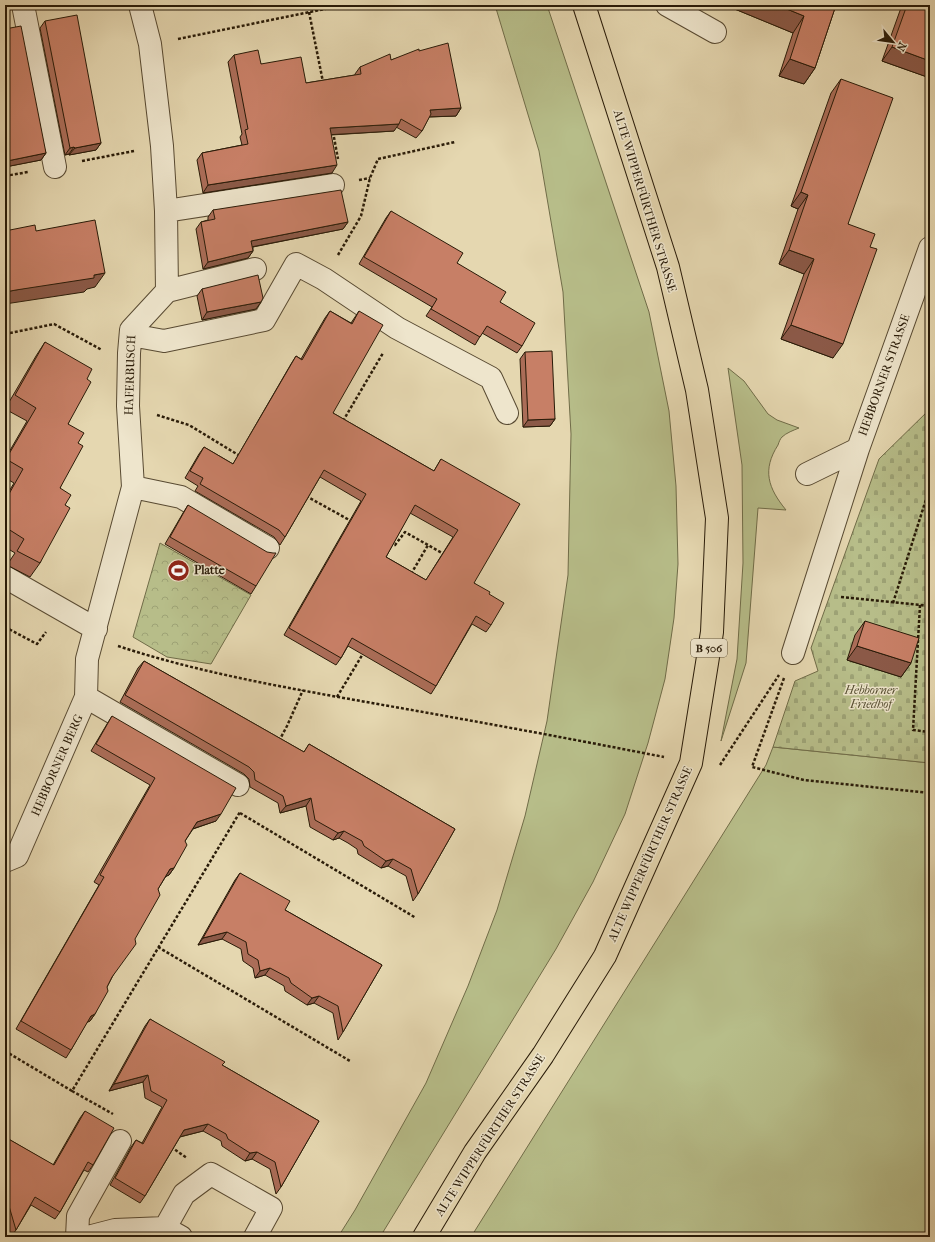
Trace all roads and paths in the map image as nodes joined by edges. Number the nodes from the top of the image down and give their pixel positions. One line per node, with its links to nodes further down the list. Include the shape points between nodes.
1 (23, 5): 13 (street)
2 (140, 5): 8 (street)
3 (344, 5): 6 (path)
4 (584, 5): 55 (main road, ALTE WIPPERFÜRTHER STRASSE / B 506, via 668,267 697,390 717,518 712,632)
5 (667, 5): 7 (street)
6 (309, 12): 8 (path); 9 (path)
7 (715, 32)
8 (150, 44): 15 (street, via 162,146)
9 (324, 90)
10 (332, 128): 12 (path)
11 (455, 142): 18 (path, via 378,159 370,178 361,216)
12 (338, 160)
13 (55, 167)
14 (333, 185): 15 (street)
15 (166, 211): 19 (street)
16 (930, 248): 26 (street, HEBBORNER STRASSE)
17 (255, 269): 19 (street)
18 (324, 279): 20 (street); 22 (street, via 296,264 264,320 164,341)
19 (167, 291): 22 (street, HAFERBUSCH, via 132,330)
20 (398, 328): 24 (street, via 491,378); 25 (path)
21 (5, 334): 22 (path, via 54,324 108,354)
22 (130, 344): 23 (street, HAFERBUSCH)
23 (128, 406): 27 (path, via 189,425); 29 (street, HAFERBUSCH)
24 (507, 413)
25 (341, 424)
26 (858, 449): 28 (street, HEBBORNER STRASSE); 39 (street)
27 (241, 457)
28 (808, 474)
29 (133, 487): 35 (street, via 181,497); 45 (street, HAFERBUSCH)
30 (930, 487): 40 (path)
31 (301, 493): 32 (path)
32 (355, 523)
33 (389, 542): 34 (path, via 396,545 405,532)
34 (428, 545): 36 (path); 38 (path)
35 (268, 548)
36 (442, 553)
37 (5, 577): 45 (street)
38 (408, 579)
39 (812, 594): 40 (path); 47 (street)
40 (892, 603): 41 (path)
41 (920, 605): 42 (path); 52 (path, via 913,730)
42 (930, 606)
43 (5, 627): 44 (path, via 37,644)
44 (48, 630)
45 (95, 634): 48 (street, HAFERBUSCH); 49 (path, via 158,660)
46 (367, 647): 50 (path)
47 (793, 653): 55 (path, via 717,770); 57 (path, via 752,767 804,780)
48 (87, 659): 51 (street, HEBBORNER BERG)
49 (303, 690): 50 (path); 53 (path)
50 (337, 696): 54 (path)
51 (86, 697): 56 (street); 60 (street, HEBBORNER BERG, via 17,856)
52 (930, 732)
53 (277, 745)
54 (649, 754)
55 (691, 762): 74 (main road, ALTE WIPPERFÜRTHER STRASSE / B 506, via 605,956 543,1055 475,1152)
56 (238, 785)
57 (930, 793)
58 (243, 806): 59 (path)
59 (240, 813): 61 (path); 62 (path)
60 (5, 861)
61 (416, 918)
62 (158, 947): 64 (path); 65 (path)
63 (5, 1051): 65 (path)
64 (350, 1061)
65 (72, 1091): 66 (path)
66 (100, 1107)
67 (120, 1141): 71 (street, via 78,1216)
68 (166, 1145): 69 (path)
69 (174, 1149)
70 (173, 1233): 72 (street, via 115,1230); 73 (street, via 184,1194 211,1174 271,1208)
71 (78, 1237)
72 (88, 1237)
73 (255, 1237)
74 (424, 1237)

